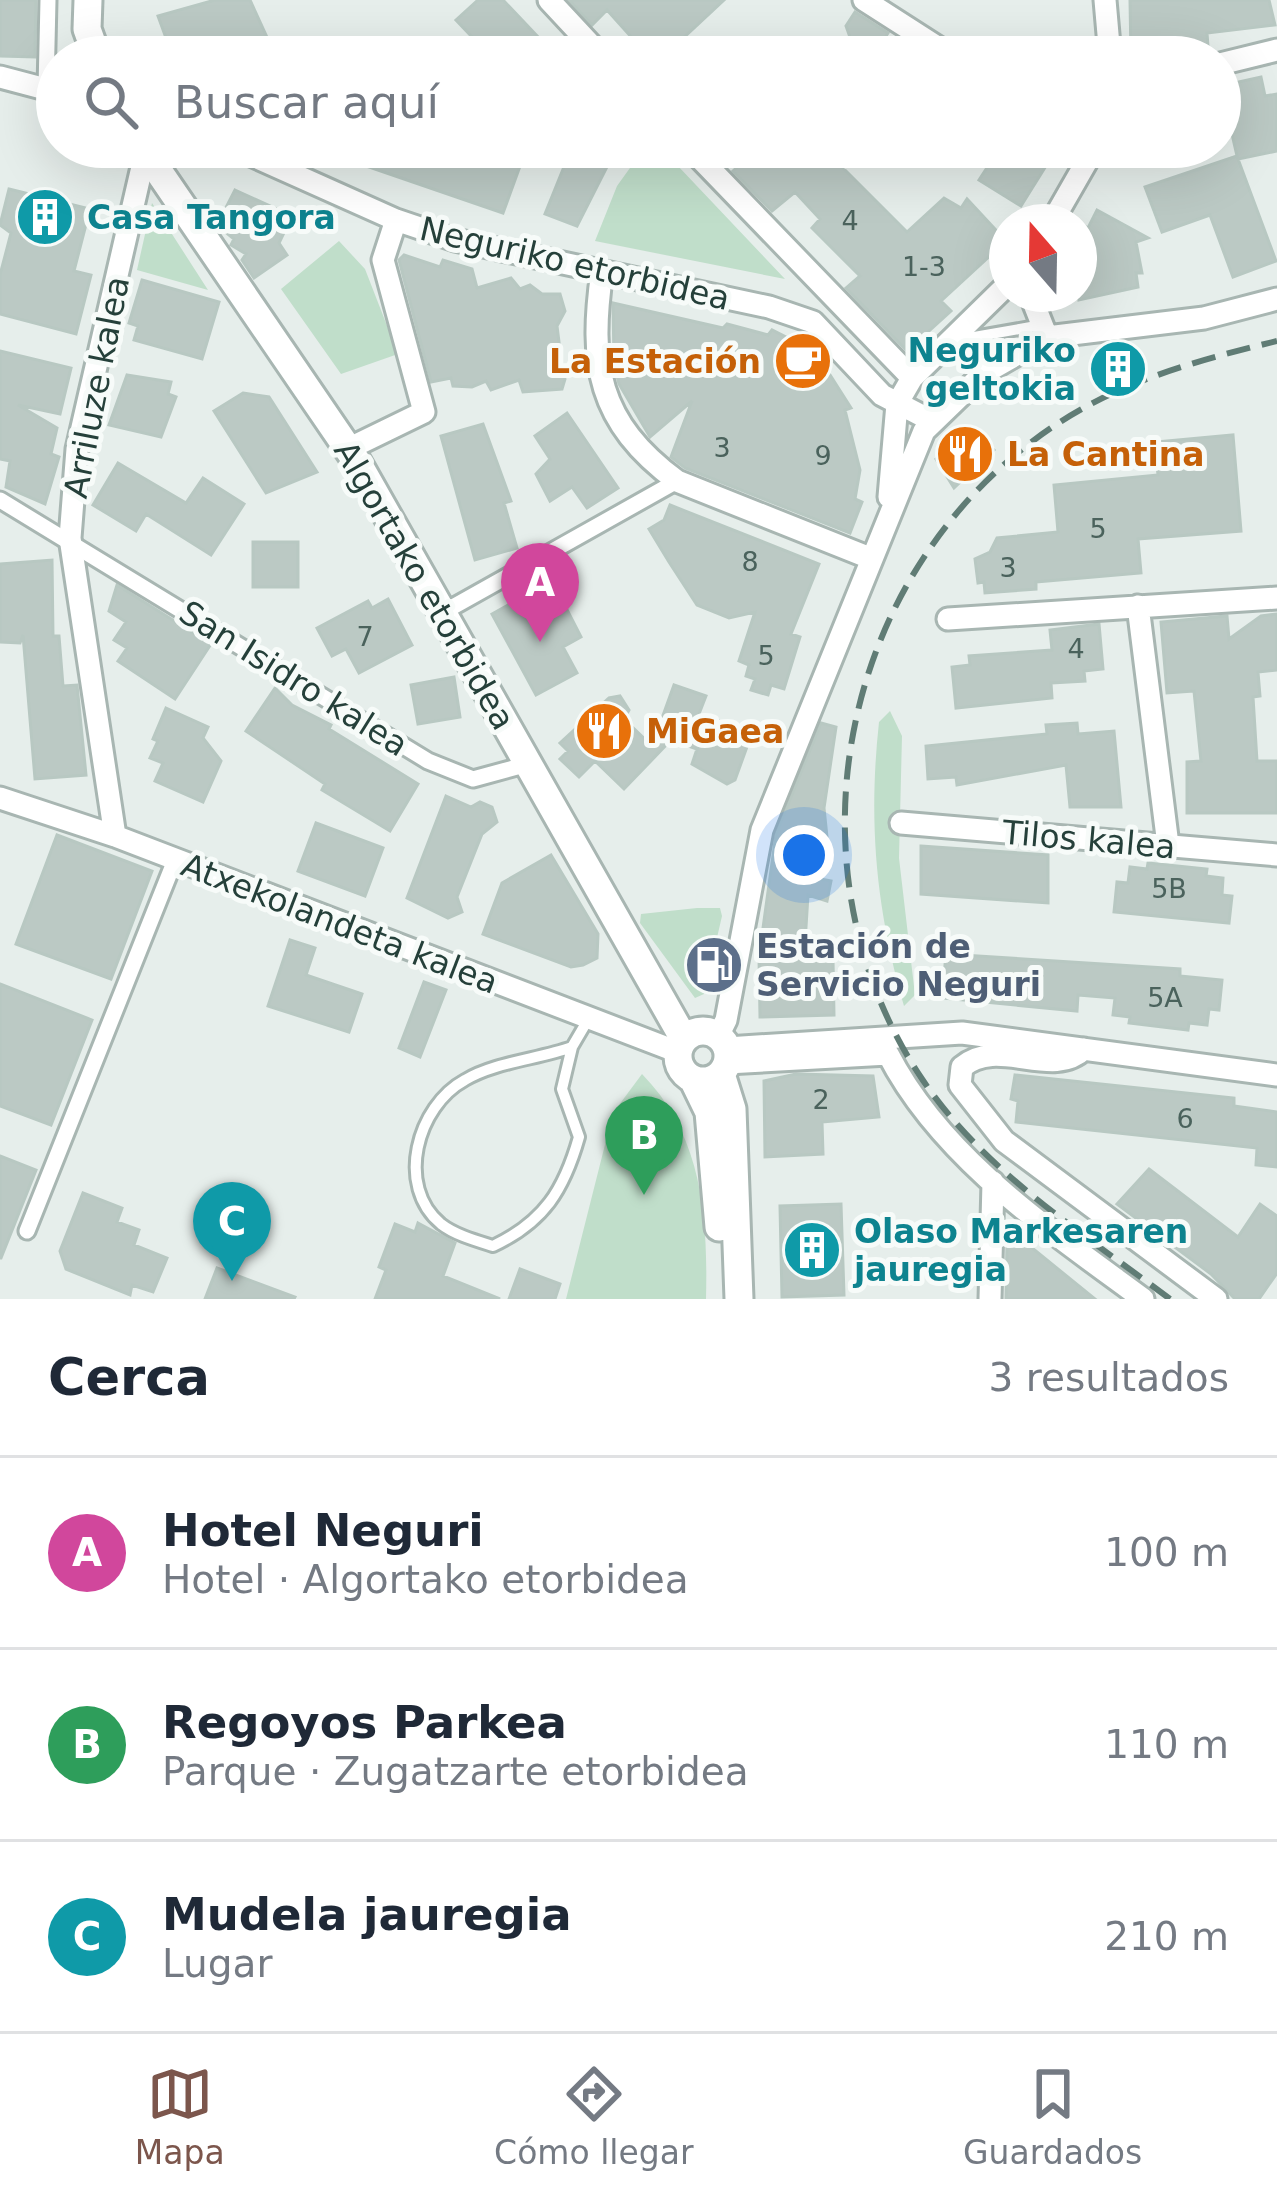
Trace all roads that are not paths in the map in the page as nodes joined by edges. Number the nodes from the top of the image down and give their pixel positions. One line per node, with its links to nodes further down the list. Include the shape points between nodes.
1 (48, 0): 6 (street)
2 (88, 0): 7 (street)
3 (549, 0): 8 (street)
4 (864, 0): 9 (street)
5 (1105, 0): 10 (street)
6 (50, 36)
7 (90, 36)
8 (582, 36)
9 (920, 36)
10 (1108, 36)
11 (1277, 50): 12 (street)
12 (1241, 59)
13 (0, 77): 14 (street)
14 (36, 87)
15 (139, 168): 35 (street, Arriluze kalea, via 77,449)
16 (155, 168): 31 (street, Algortako etorbidea)
17 (280, 168): 21 (street, Neguriko etorbidea)
18 (709, 168): 28 (street)
19 (1082, 168): 20 (street)
20 (1062, 204)
21 (396, 220): 22 (street, Neguriko etorbidea); 31 (street, via 382,260 424,412)
22 (602, 271): 29 (street, Neguriko etorbidea, via 813,322); 32 (street, via 593,331 601,384 632,440)
23 (1277, 299): 26 (street, via 1204,318)
24 (989, 303): 27 (street)
25 (1035, 312): 26 (street)
26 (1044, 331): 27 (lane); 30 (street)
27 (947, 342): 28 (street)
28 (912, 378): 29 (street)
29 (897, 404): 30 (street, Neguriko etorbidea); 34 (street)
30 (932, 421): 34 (street)
31 (348, 449): 39 (street, Algortako etorbidea)
32 (677, 481): 36 (street); 39 (street)
33 (0, 500): 35 (street, San Isidro kalea)
34 (887, 514): 36 (street)
35 (70, 538): 41 (street, San Isidro kalea, via 428,761 473,779); 44 (street, Arriluze kalea)
36 (870, 558): 52 (street, via 762,830)
37 (1277, 598): 38 (street)
38 (1138, 606): 40 (street); 45 (street)
39 (442, 613): 41 (street, Algortako etorbidea)
40 (948, 619)
41 (528, 764): 49 (street, Algortako etorbidea)
42 (0, 798): 44 (street, Atxekolandeta kalea)
43 (901, 823): 45 (street, Tilos kalea)
44 (115, 836): 47 (street, Atxekolandeta kalea)
45 (1168, 845): 46 (street, Tilos kalea)
46 (1277, 855)
47 (175, 860): 48 (street, Atxekolandeta kalea); 55 (street)
48 (589, 1018): 49 (street, Atxekolandeta kalea); 50 (lane)
49 (681, 1045): 52 (street, via 697,1031); 52 (street, Algortako etorbidea, via 681,1068)
50 (572, 1047): 50 (lane, via 465,1080 440,1103 413,1160 439,1223 493,1246 526,1230 554,1201 579,1136 562,1089)
51 (1085, 1048): 52 (street, via 962,1033); 53 (street); 60 (street, via 1064,1060 984,1054 962,1067 960,1085 1004,1142)
52 (717, 1060): 54 (street, via 889,1054 922,1106); 56 (street, via 709,1112); 57 (street, via 733,1109)
53 (1277, 1075)
54 (993, 1182): 58 (street); 59 (street)
55 (27, 1231)
56 (721, 1299)
57 (739, 1299)
58 (990, 1299)
59 (1143, 1299)
60 (1216, 1299)

